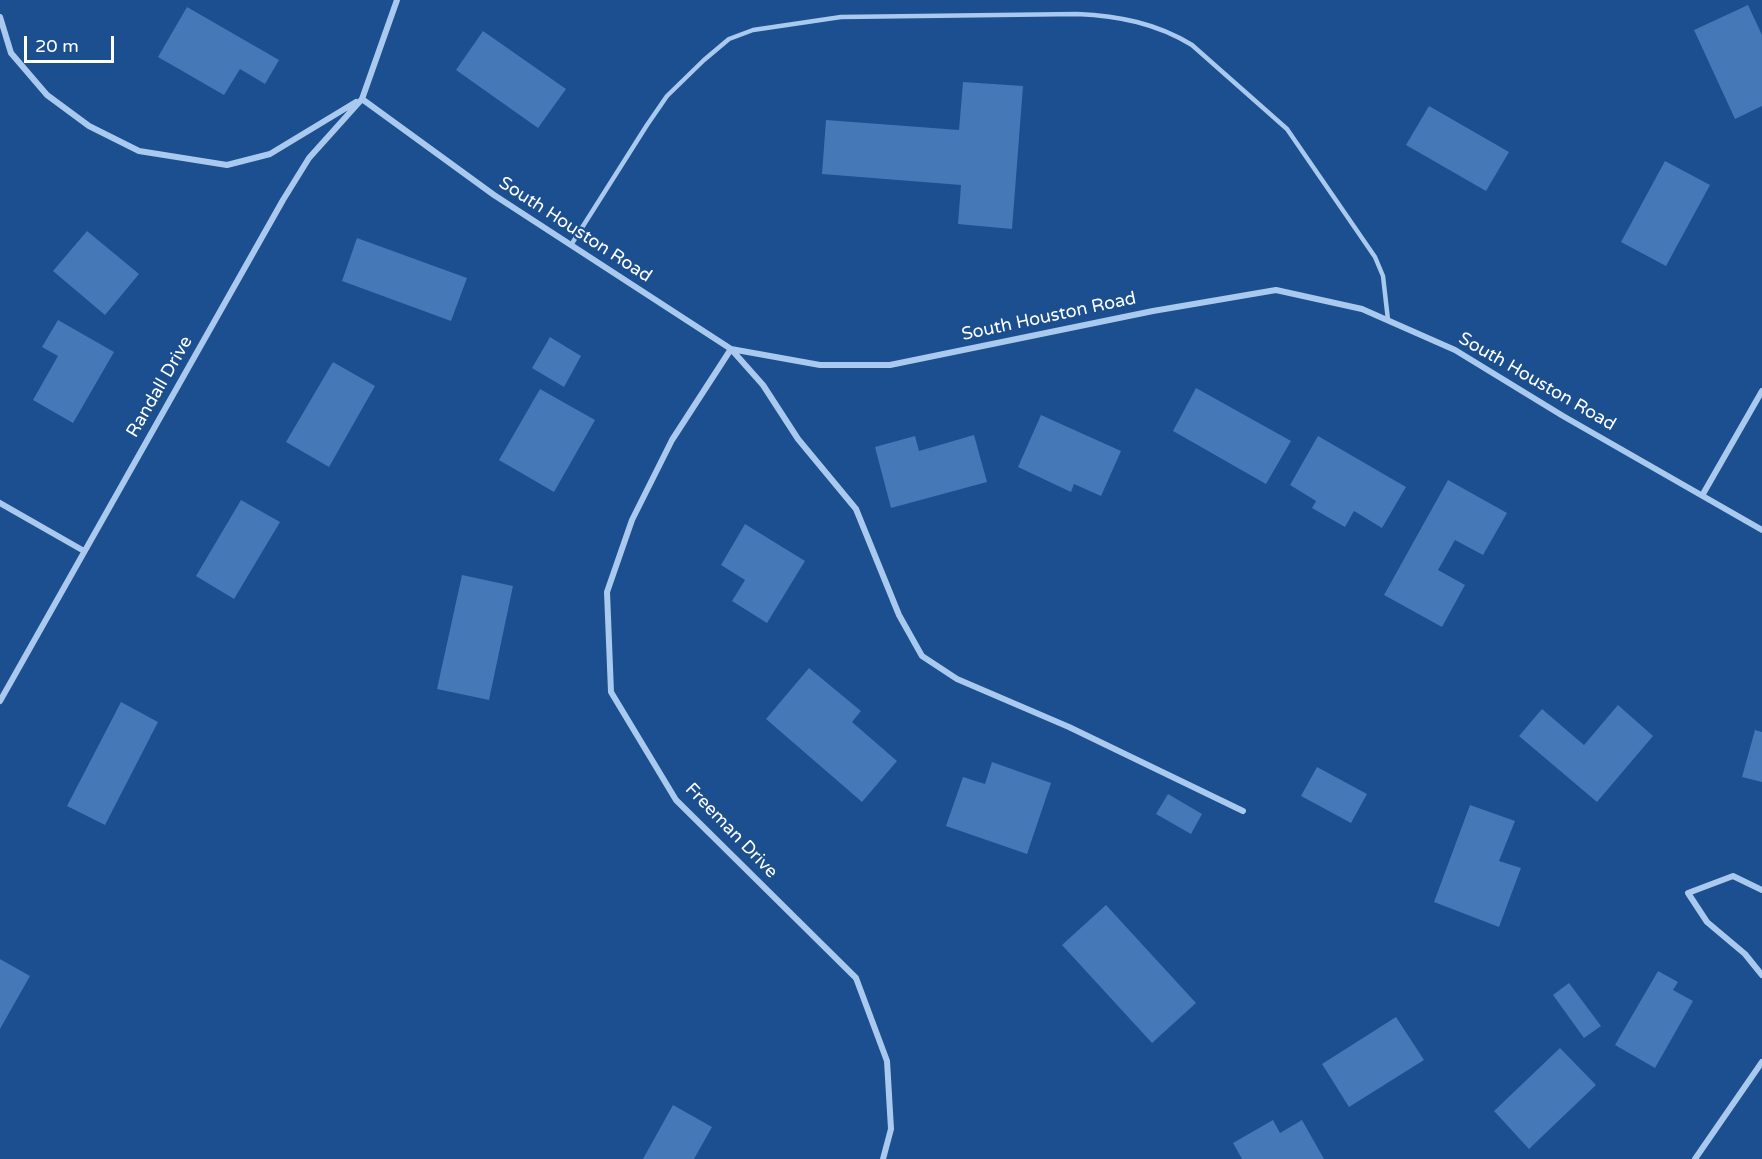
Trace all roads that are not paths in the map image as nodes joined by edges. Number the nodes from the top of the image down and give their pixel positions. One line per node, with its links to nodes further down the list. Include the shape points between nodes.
1 (397, 0): 3 (street)
2 (0, 17): 3 (street, via 11,53 47,95 89,126 140,150 227,165 270,154)
3 (362, 99): 4 (street, South Houston Road, via 494,195); 11 (street, Randall Drive, via 309,158 283,200)
4 (571, 245): 5 (lane, via 667,96 729,39 753,30 841,17 1112,16 1157,28 1192,45 1287,129 1375,257 1383,276); 6 (street, South Houston Road)
5 (1388, 320): 6 (street, South Houston Road, via 1362,309 1276,291 1153,311 890,365 820,365); 8 (street, South Houston Road, via 1455,350)
6 (731, 349): 13 (street, via 763,385 798,438 856,509 899,615 922,656 957,679 1069,727); 17 (street, Freeman Drive, via 672,441 632,520 607,592 611,692 676,800 856,978 887,1061 891,1129)
7 (1762, 391): 8 (street)
8 (1703, 494): 10 (street, South Houston Road)
9 (0, 503): 11 (street)
10 (1762, 530)
11 (84, 551): 12 (street, Randall Drive)
12 (0, 701)
13 (1244, 811)
14 (1762, 890): 15 (street, via 1733,876 1688,892 1707,922 1745,954)
15 (1762, 975)
16 (1762, 1062): 18 (street)
17 (883, 1159)
18 (1695, 1159)

